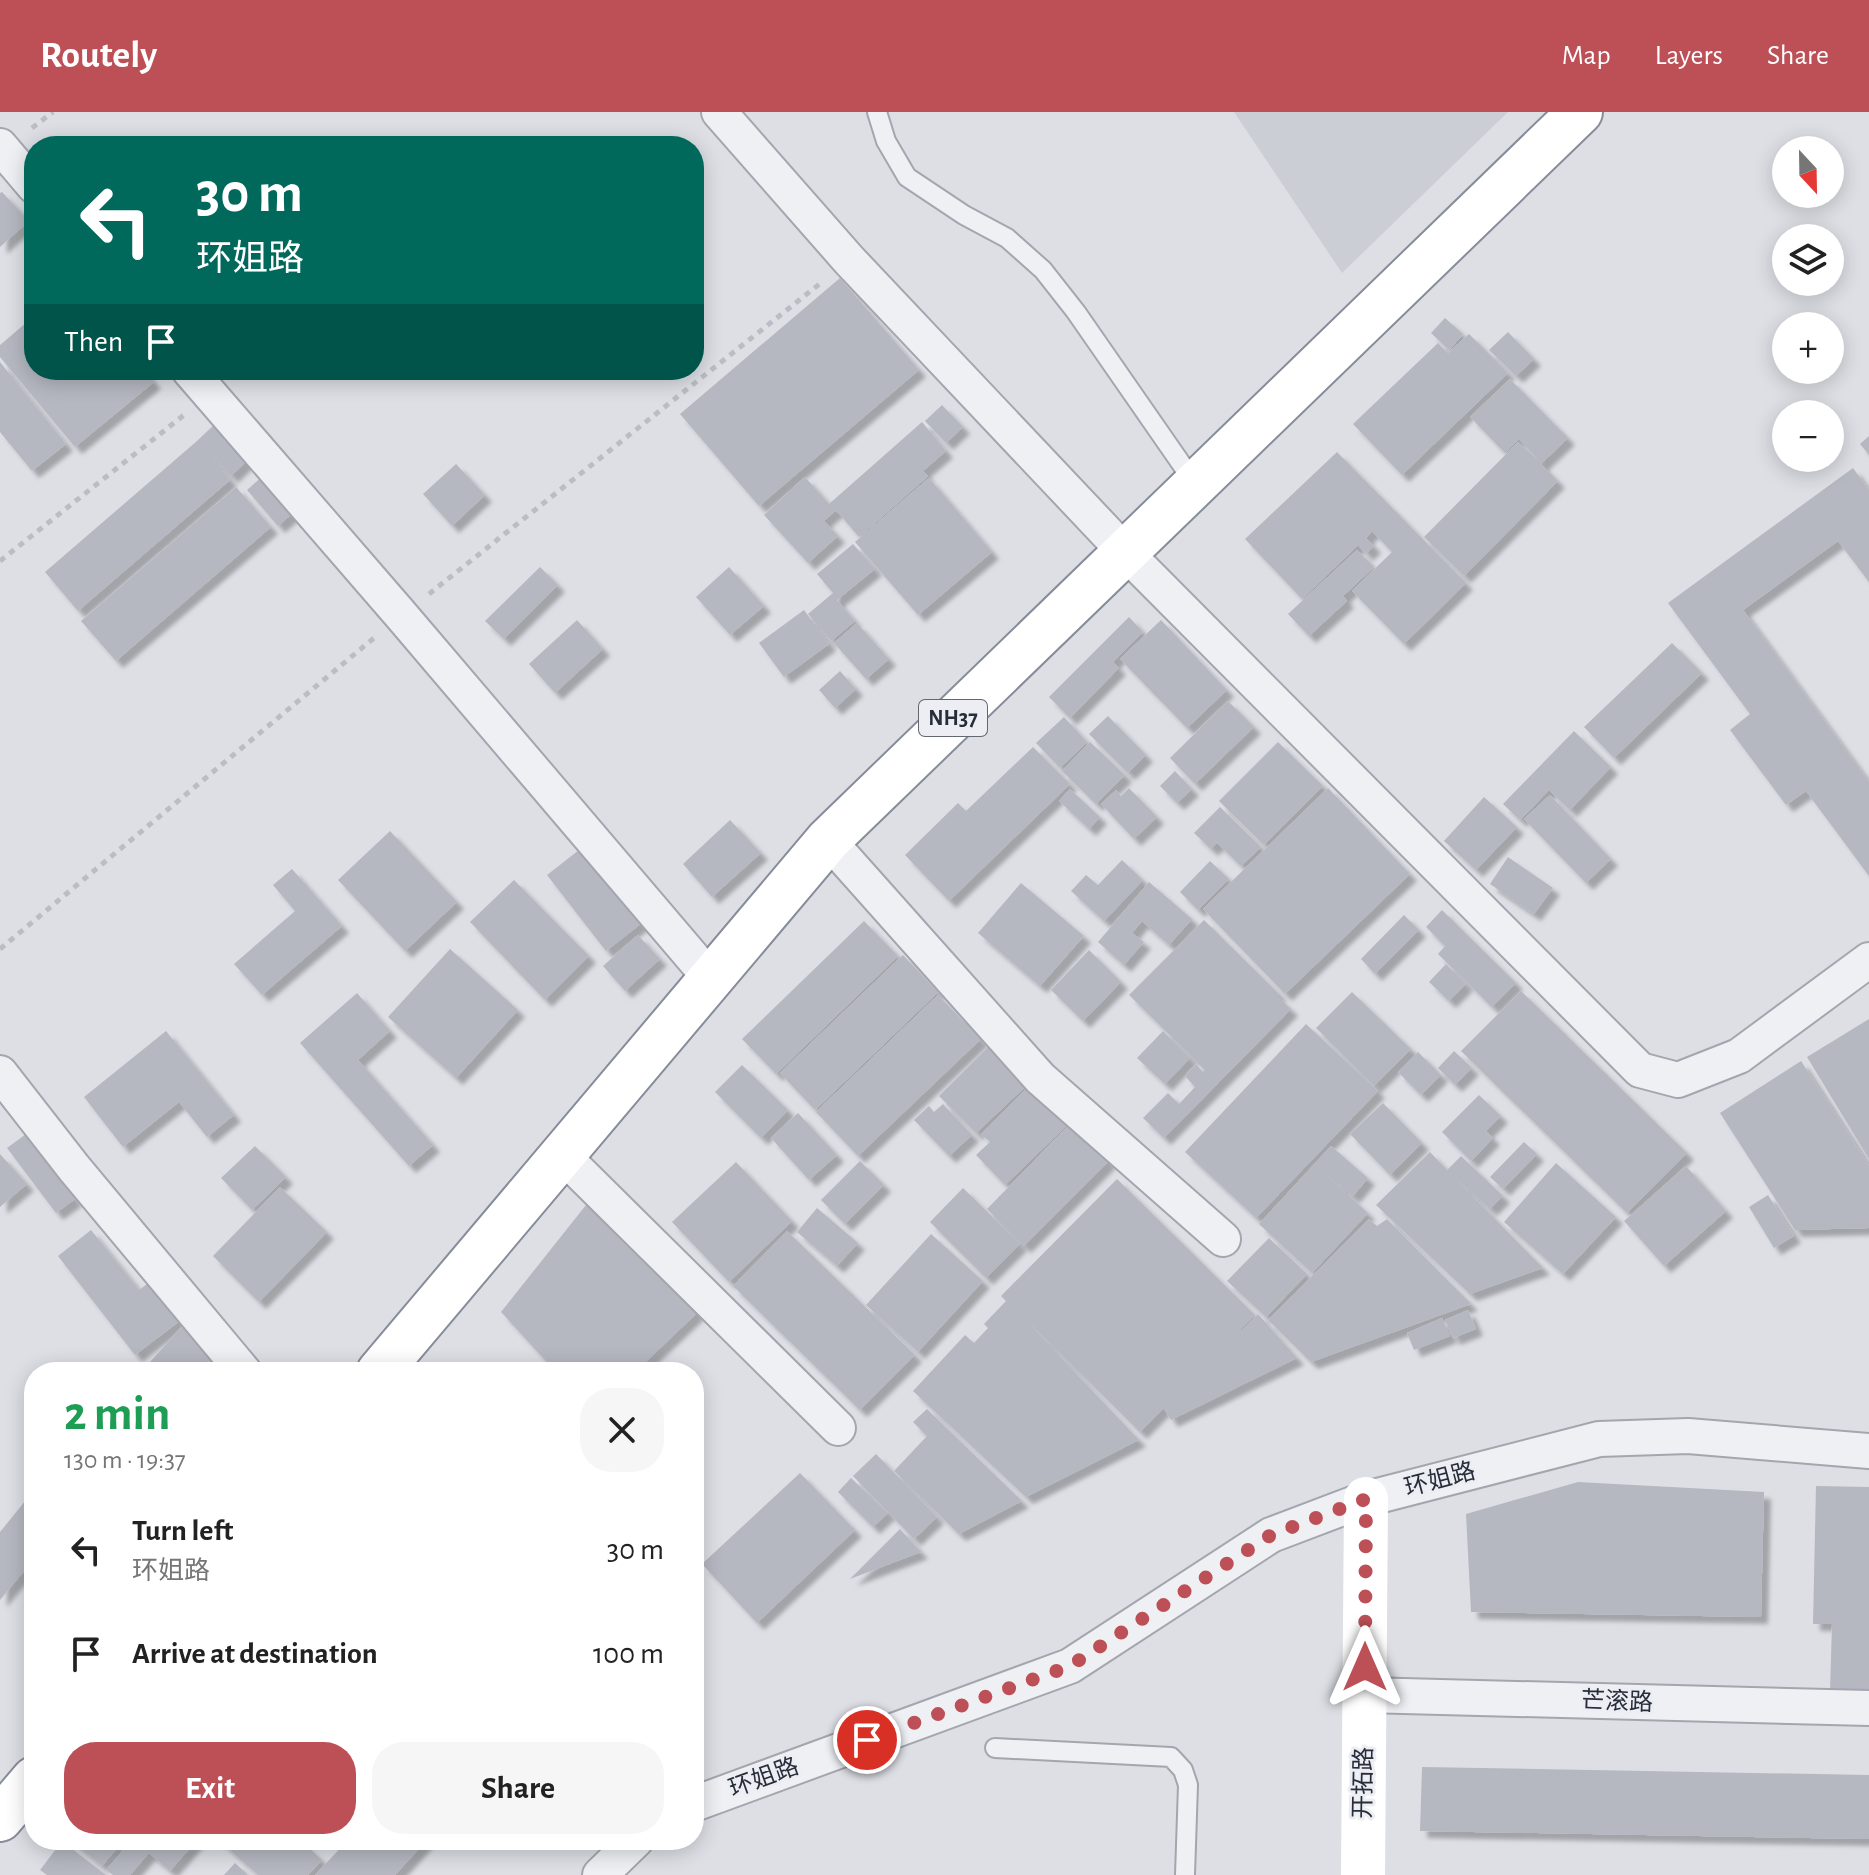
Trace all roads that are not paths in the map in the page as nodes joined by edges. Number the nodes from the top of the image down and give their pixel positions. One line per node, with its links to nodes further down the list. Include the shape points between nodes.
1 (719, 112): 8 (street, via 849,260)
2 (877, 112): 7 (lane, via 907,177 1007,238 1043,270)
3 (1580, 112): 7 (main road, NH37)
4 (1, 150): 5 (street)
5 (24, 175)
6 (199, 382): 11 (street)
7 (1196, 485): 8 (main road, NH37)
8 (1125, 552): 9 (main road, NH37); 10 (street, via 1640,1070 1678,1080 1739,1056)
9 (828, 840): 11 (main road, NH37); 14 (street, via 1040,1078)
10 (1869, 960)
11 (711, 979): 13 (main road, NH37)
12 (0, 1073): 15 (street)
13 (562, 1155): 16 (main road, NH37); 17 (street)
14 (1223, 1239)
15 (236, 1362)
16 (387, 1362)
17 (838, 1428)
18 (1869, 1451): 19 (street, 环姐路, via 1688,1436 1599,1439)
19 (1366, 1499): 20 (main road, 开拓路); 24 (street, 环姐路, via 1271,1535 1070,1666)
20 (1365, 1695): 21 (street, 芒滚路); 29 (main road, 开拓路)
21 (1869, 1708)
22 (995, 1748): 28 (lane, via 1171,1757 1188,1785)
23 (24, 1791): 25 (main road)
24 (704, 1800)
25 (0, 1819)
26 (626, 1850): 27 (street)
27 (600, 1875)
28 (1185, 1875)
29 (1363, 1875)

